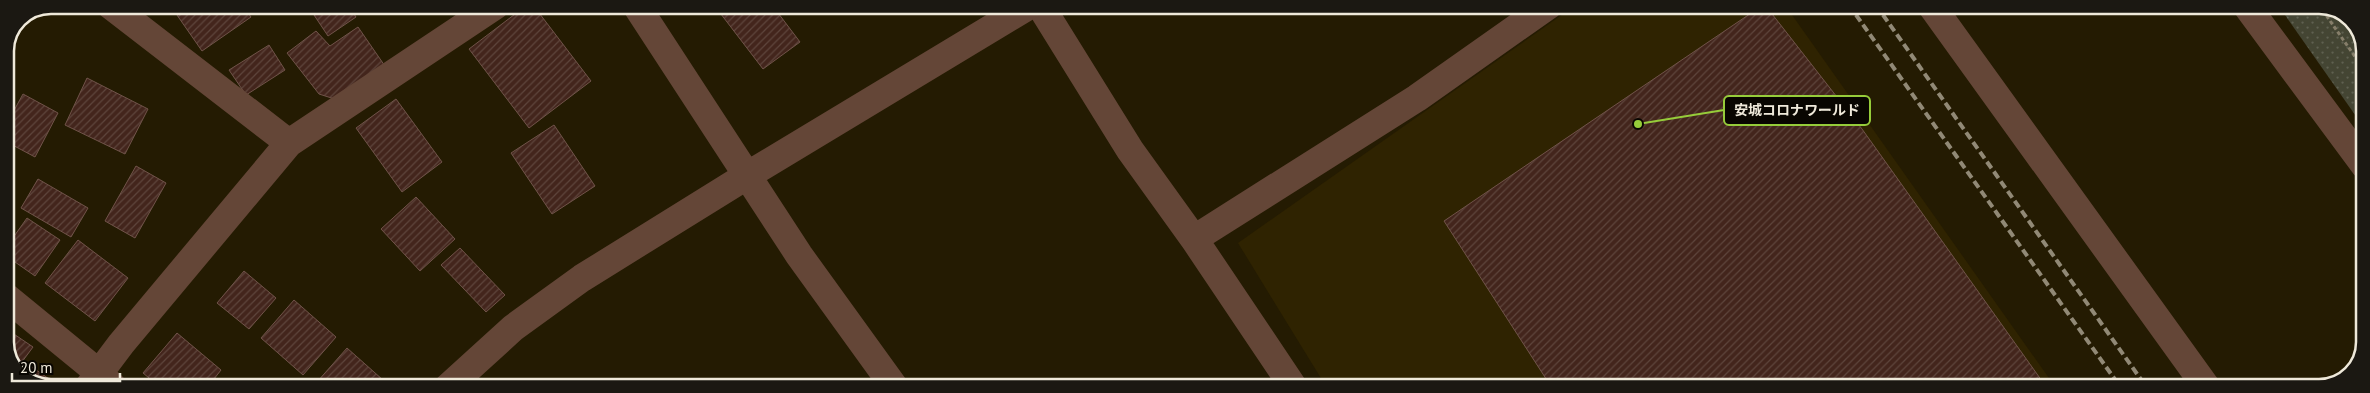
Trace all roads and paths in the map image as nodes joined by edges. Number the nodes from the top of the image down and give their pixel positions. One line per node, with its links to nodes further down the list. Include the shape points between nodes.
1 (122, 14): 11 (street)
2 (482, 14): 11 (street)
3 (642, 14): 13 (street)
4 (1015, 14): 13 (street)
5 (1046, 14): 14 (street, via 1130,150)
6 (1536, 14): 14 (street, via 1417,98)
7 (1937, 14): 21 (street)
8 (2253, 14): 12 (street)
9 (2325, 14): 10 (path)
10 (2356, 58)
11 (288, 143): 17 (street)
12 (2356, 154)
13 (748, 175): 18 (street, via 582,278 513,328); 19 (street, via 799,255)
14 (1194, 239): 20 (street)
15 (14, 304): 16 (street)
16 (96, 379)
17 (103, 379)
18 (458, 379)
19 (889, 379)
20 (1288, 379)
21 (2201, 379)

